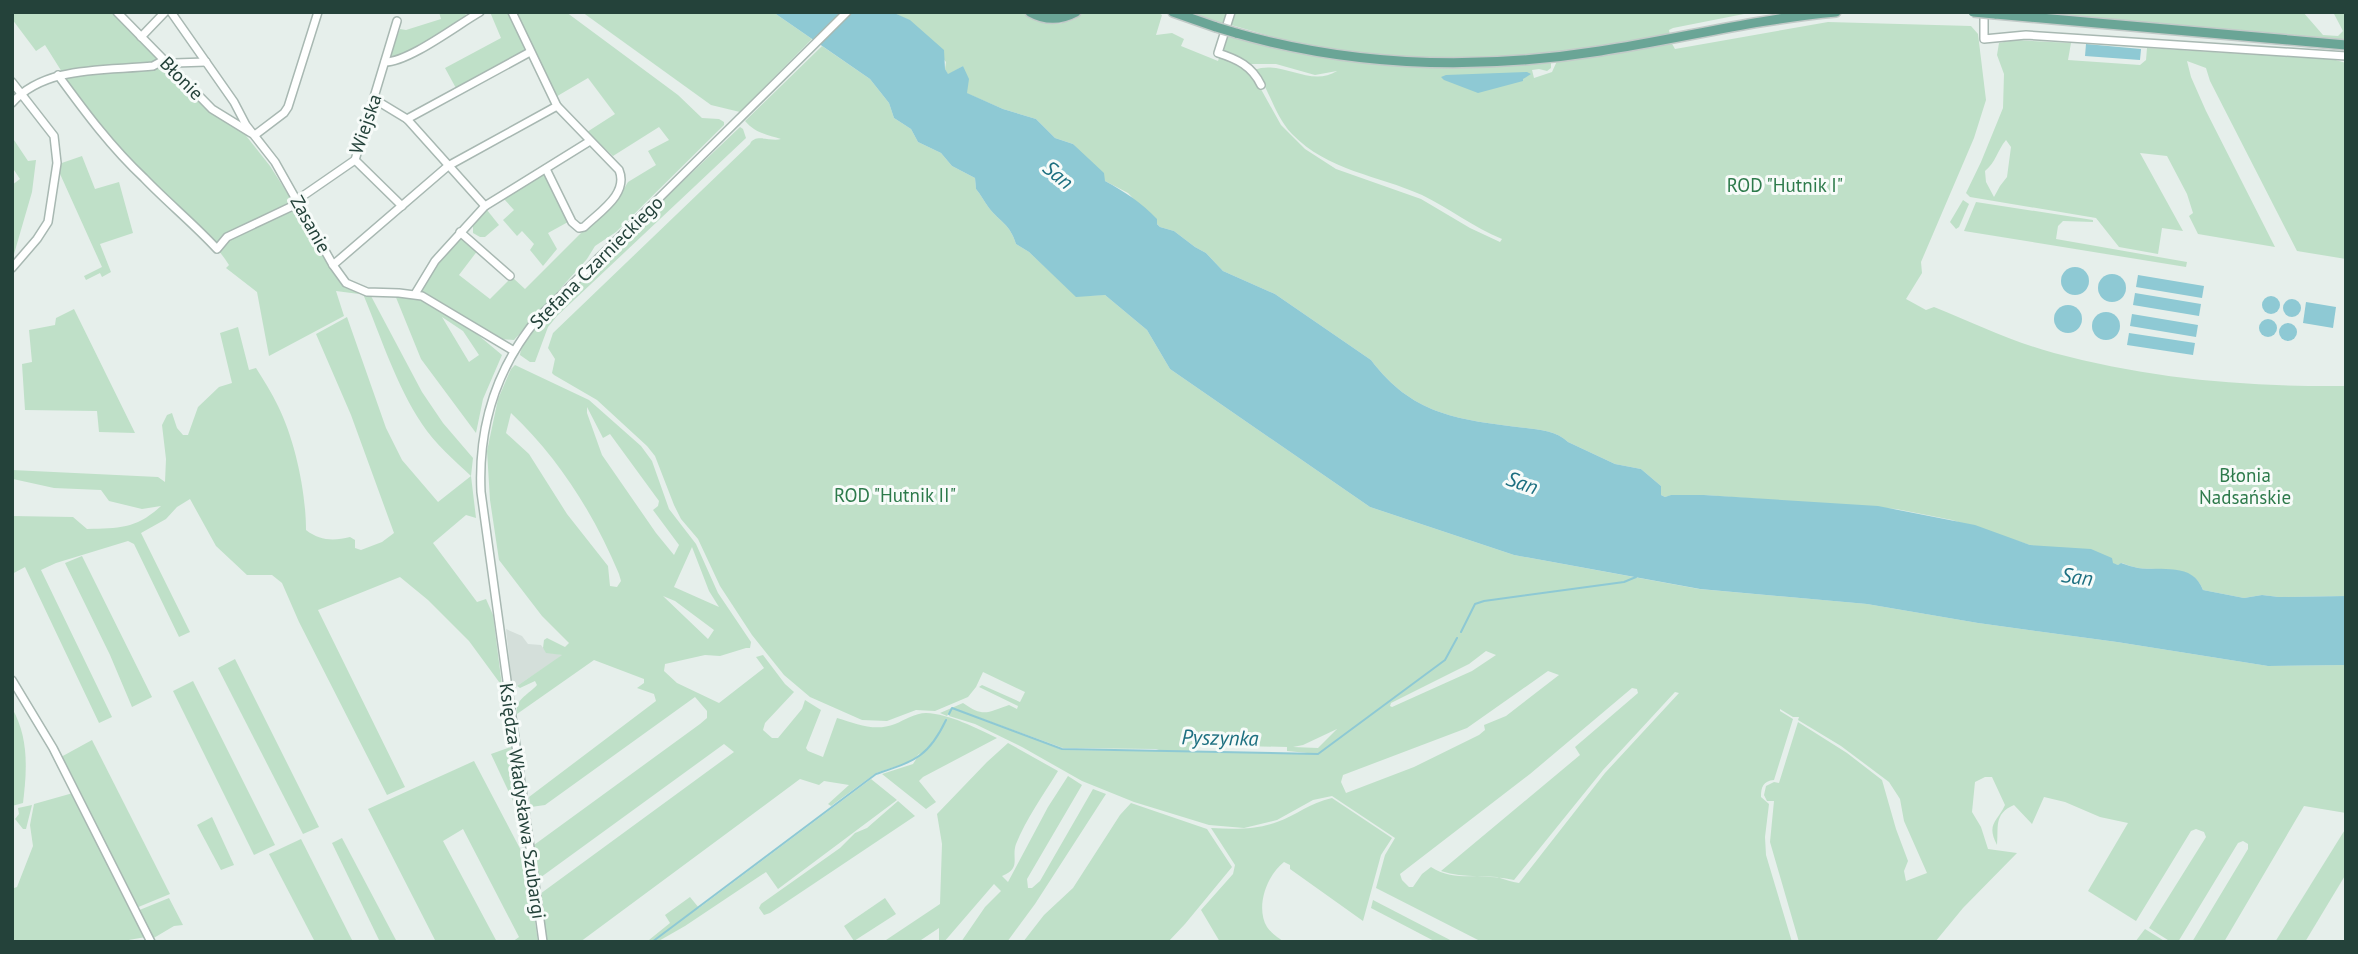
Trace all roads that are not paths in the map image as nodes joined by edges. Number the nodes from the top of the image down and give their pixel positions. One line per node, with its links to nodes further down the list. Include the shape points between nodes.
1 (117, 12): 16 (street, Błonie)
2 (165, 12): 16 (street)
3 (171, 12): 20 (street, Zasanie)
4 (318, 12): 31 (street, via 288,107)
5 (480, 12): 21 (street, via 416,52)
6 (512, 12): 18 (street)
7 (847, 12): 44 (street, Stefana Czarnieckiego, via 550,305)
8 (1030, 12): 9 (main road, via 1054,19)
9 (1076, 12)
10 (1173, 12): 12 (main road, bridge, via 1304,49 1443,63 1548,59)
11 (1231, 12): 25 (street, via 1218,53 1245,65)
12 (1836, 12)
13 (1973, 12): 17 (main road, bridge)
14 (1984, 12): 19 (street, via 1984,39 2026,36)
15 (397, 22): 21 (street, Wiejska)
16 (141, 37): 22 (street, Błonie)
17 (2346, 46)
18 (530, 52): 29 (street); 30 (street)
19 (2346, 56)
20 (206, 62): 22 (street); 31 (street, Zasanie)
21 (385, 62): 27 (street, Wiejska)
22 (167, 63): 23 (street); 31 (street, Błonie, via 222,116)
23 (58, 75): 26 (street); 36 (street, Wiejska, via 96,127 217,249 227,237)
24 (12, 82): 26 (street)
25 (1261, 85)
26 (22, 92): 28 (street); 41 (street, via 54,136 57,163 48,222)
27 (374, 99): 30 (street); 33 (street, Wiejska)
28 (12, 103)
29 (556, 106): 32 (street); 34 (street)
30 (407, 119): 34 (street)
31 (255, 135): 36 (street, Zasanie)
32 (590, 141): 35 (street); 35 (street, via 619,170 622,183 614,198 584,227 572,222)
33 (355, 160): 36 (street, Wiejska); 37 (street)
34 (448, 166): 37 (street); 38 (street)
35 (546, 169): 38 (street)
36 (298, 202): 40 (street, Zasanie)
37 (402, 206): 40 (street)
38 (485, 206): 39 (street)
39 (460, 232): 42 (street); 43 (street)
40 (333, 265): 43 (street, Zasanie, via 346,283 361,291)
41 (12, 268)
42 (510, 276)
43 (415, 294): 44 (street, Zasanie)
44 (514, 351): 45 (street, Stefana Czarnieckiego, via 491,403 480,466)
45 (504, 660): 48 (street, Księdza Władysława Szubargi)
46 (12, 680): 47 (street, via 53,748)
47 (150, 942)
48 (543, 942)

